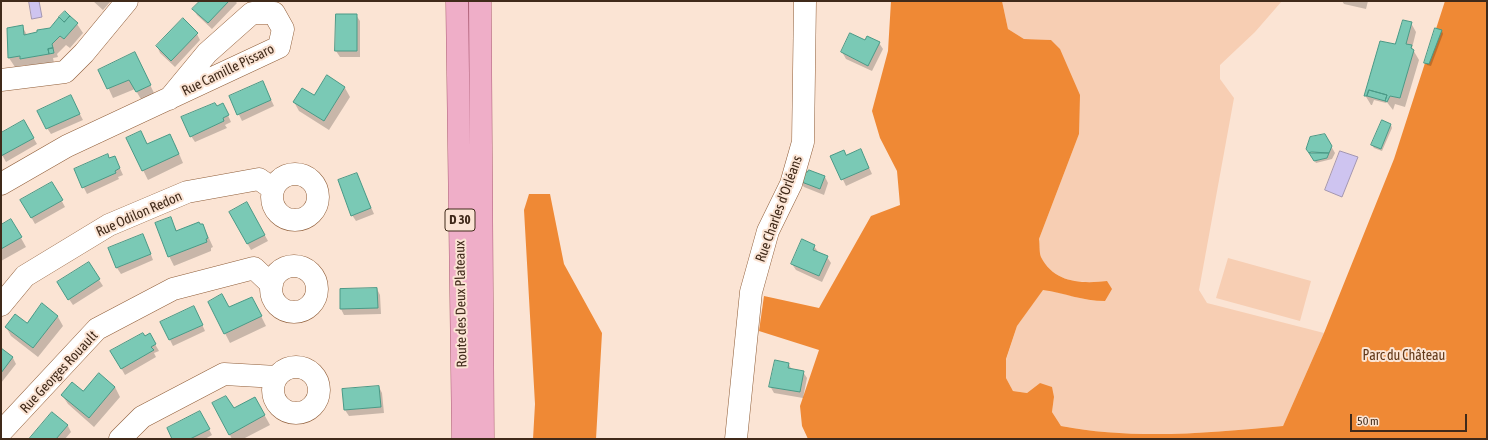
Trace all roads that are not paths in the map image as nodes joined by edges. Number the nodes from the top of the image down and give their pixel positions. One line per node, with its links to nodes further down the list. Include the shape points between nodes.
1 (127, 1): 5 (street, via 65,72)
2 (457, 1): 14 (main road, Route des Deux Plateaux / D 30)
3 (480, 1): 15 (main road, Route des Deux Plateaux / D 30)
4 (805, 1): 16 (street, Rue Charles d'Orléans, via 803,142 791,184 768,232 751,292)
5 (1, 80)
6 (169, 99): 6 (street, Rue Camille Pissaro, via 279,47 283,29 274,13 252,14 207,53); 7 (street, Rue Camille Pissaro, via 67,146)
7 (1, 184)
8 (273, 189): 10 (street, Rue Odilon Redon, via 259,179 187,192 109,224 25,276)
9 (272, 285): 12 (street, Rue Georges Rouault, via 254,268 173,289 97,329)
10 (1, 305)
11 (277, 377): 13 (street, via 224,374 142,417)
12 (1, 432)
13 (120, 439)
14 (463, 439)
15 (483, 439)
16 (736, 439)

